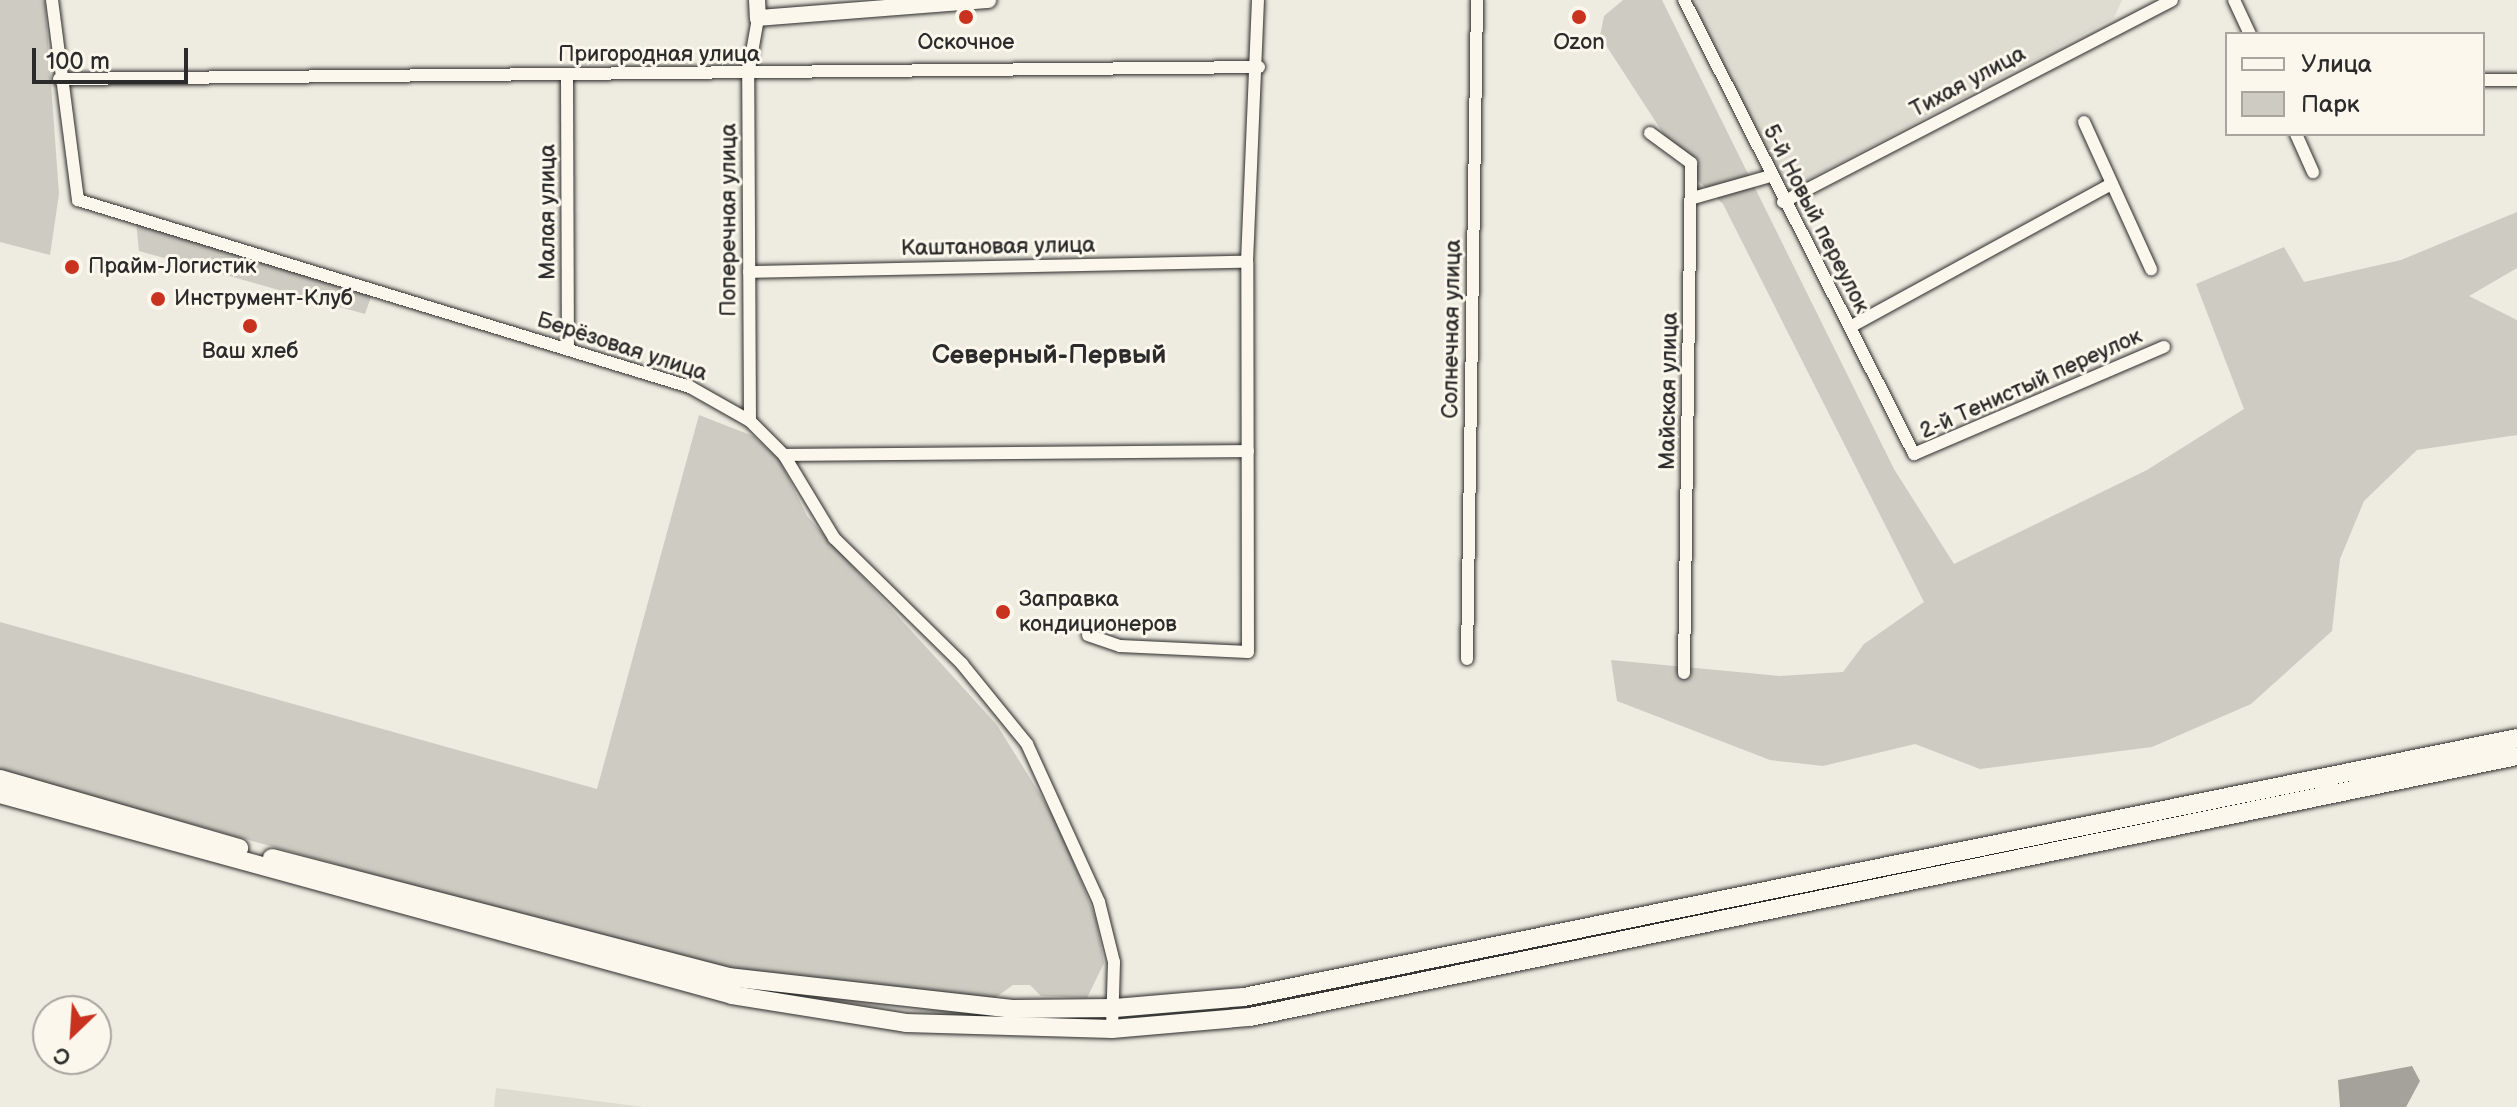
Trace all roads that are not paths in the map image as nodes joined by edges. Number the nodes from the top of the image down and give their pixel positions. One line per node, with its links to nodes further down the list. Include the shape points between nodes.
1 (52, 0): 14 (street)
2 (757, 0): 9 (street)
3 (988, 0): 9 (street)
4 (1258, 0): 11 (street)
5 (1477, 0): 36 (street, Солнечная улица)
6 (1684, 0): 21 (street, 5-й Новый переулок)
7 (2172, 0): 24 (street, Тихая улица)
8 (2234, 0): 10 (street)
9 (758, 18): 12 (street, Поперечная улица)
10 (2249, 32)
11 (1259, 67): 12 (street, Пригородная улица); 25 (street)
12 (748, 75): 13 (street, Пригородная улица); 27 (street, Поперечная улица)
13 (567, 76): 14 (street, Пригородная улица); 30 (street, Малая улица)
14 (59, 79): 30 (street, Берёзовая улица, via 78,200)
15 (2485, 80): 16 (street)
16 (2517, 80)
17 (2084, 122): 22 (street)
18 (1650, 133): 23 (street, Майская улица, via 1686,153)
19 (2299, 136): 20 (street)
20 (2313, 172)
21 (1771, 176): 23 (street); 24 (street, 5-й Новый переулок)
22 (2111, 184): 26 (street); 28 (street)
23 (1693, 198): 37 (street, Майская улица)
24 (1783, 202): 28 (street, 5-й Новый переулок)
25 (1247, 262): 27 (street, Каштановая улица); 32 (street)
26 (2151, 269)
27 (749, 272): 31 (street, Поперечная улица)
28 (1850, 327): 33 (street, 5-й Новый переулок)
29 (2164, 347): 33 (street, 2-й Тенистый переулок)
30 (568, 349): 31 (street, Берёзовая улица, via 690,387)
31 (750, 421): 34 (street, Берёзовая улица)
32 (1248, 451): 34 (street); 35 (street, via 1248,652 1120,646)
33 (1914, 454)
34 (784, 455): 42 (street, Берёзовая улица, via 834,538 962,664 1027,744 1099,902 1112,950)
35 (1088, 635)
36 (1467, 659)
37 (1684, 673)
38 (2517, 738): 42 (main road, via 1259,994)
39 (2517, 756): 43 (main road, via 1250,1017)
40 (0, 779): 42 (main road, via 728,977 1012,1009)
41 (0, 794): 43 (main road, via 732,995 906,1023)
42 (1115, 1008): 43 (street, Берёзовая улица)
43 (1112, 1029)

